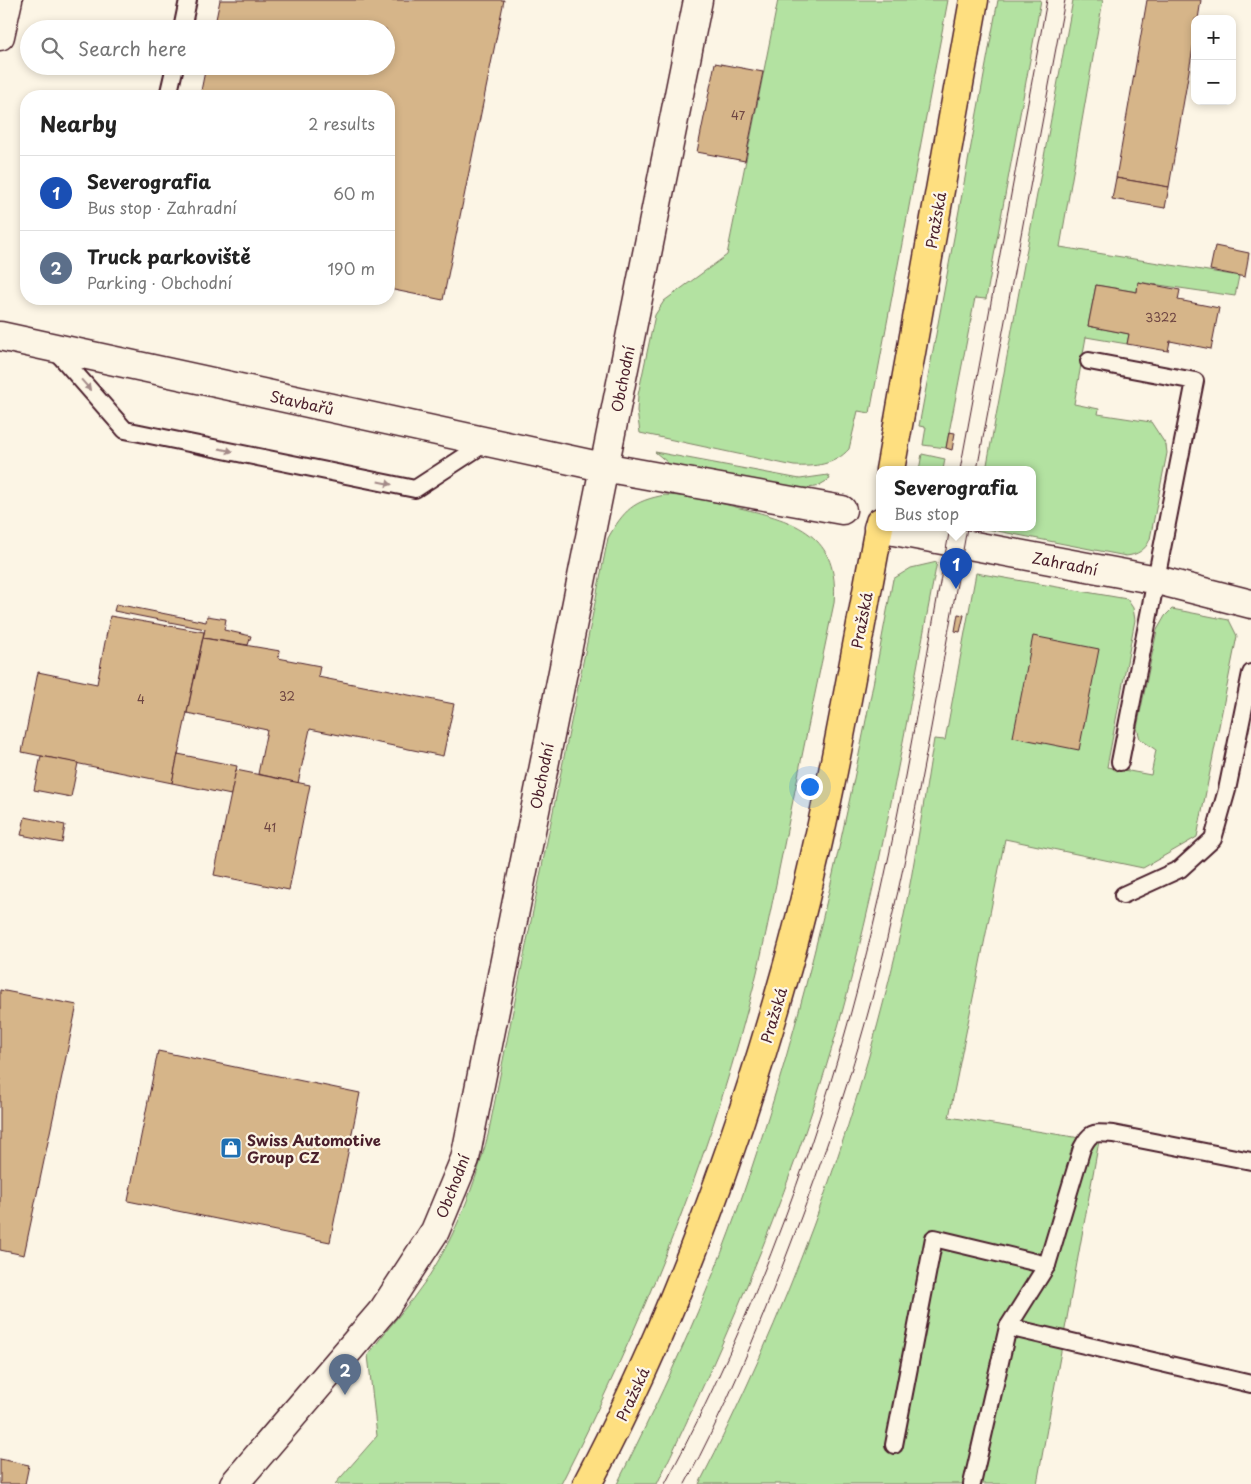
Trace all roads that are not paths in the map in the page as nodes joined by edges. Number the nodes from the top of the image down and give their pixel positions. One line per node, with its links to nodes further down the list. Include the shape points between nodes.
1 (8, 0): 6 (street)
2 (188, 0): 5 (lane)
3 (698, 0): 14 (street, Obchodní)
4 (974, 0): 13 (main road, Pražská)
5 (184, 20)
6 (0, 36)
7 (173, 75): 8 (lane)
8 (169, 90)
9 (0, 336): 10 (street, Stavbařů)
10 (54, 348): 12 (street, Stavbařů); 12 (lane, one-way to 12, via 125,430 415,490)
11 (1089, 360): 18 (lane, via 1195,382)
12 (486, 442): 14 (street, Stavbařů)
13 (891, 466)
14 (603, 467): 15 (street, Stavbařů); 28 (street, Obchodní, via 465,1160 435,1231 384,1309)
15 (842, 510)
16 (878, 531): 29 (main road, Pražská, via 809,875 788,963 759,1060 717,1189 662,1331)
17 (909, 531): 18 (street, Zahradní)
18 (1157, 580): 19 (street, Zahradní); 21 (lane)
19 (1251, 604)
20 (1251, 673): 22 (lane, via 1227,790 1213,839 1180,869)
21 (1120, 762)
22 (1123, 895)
23 (1251, 1161): 24 (lane, via 1113,1134 1088,1136)
24 (1047, 1265): 25 (lane); 27 (lane, via 934,1238)
25 (1008, 1327): 26 (lane); 30 (lane)
26 (1251, 1384)
27 (894, 1445)
28 (234, 1484)
29 (587, 1484)
30 (972, 1484)

